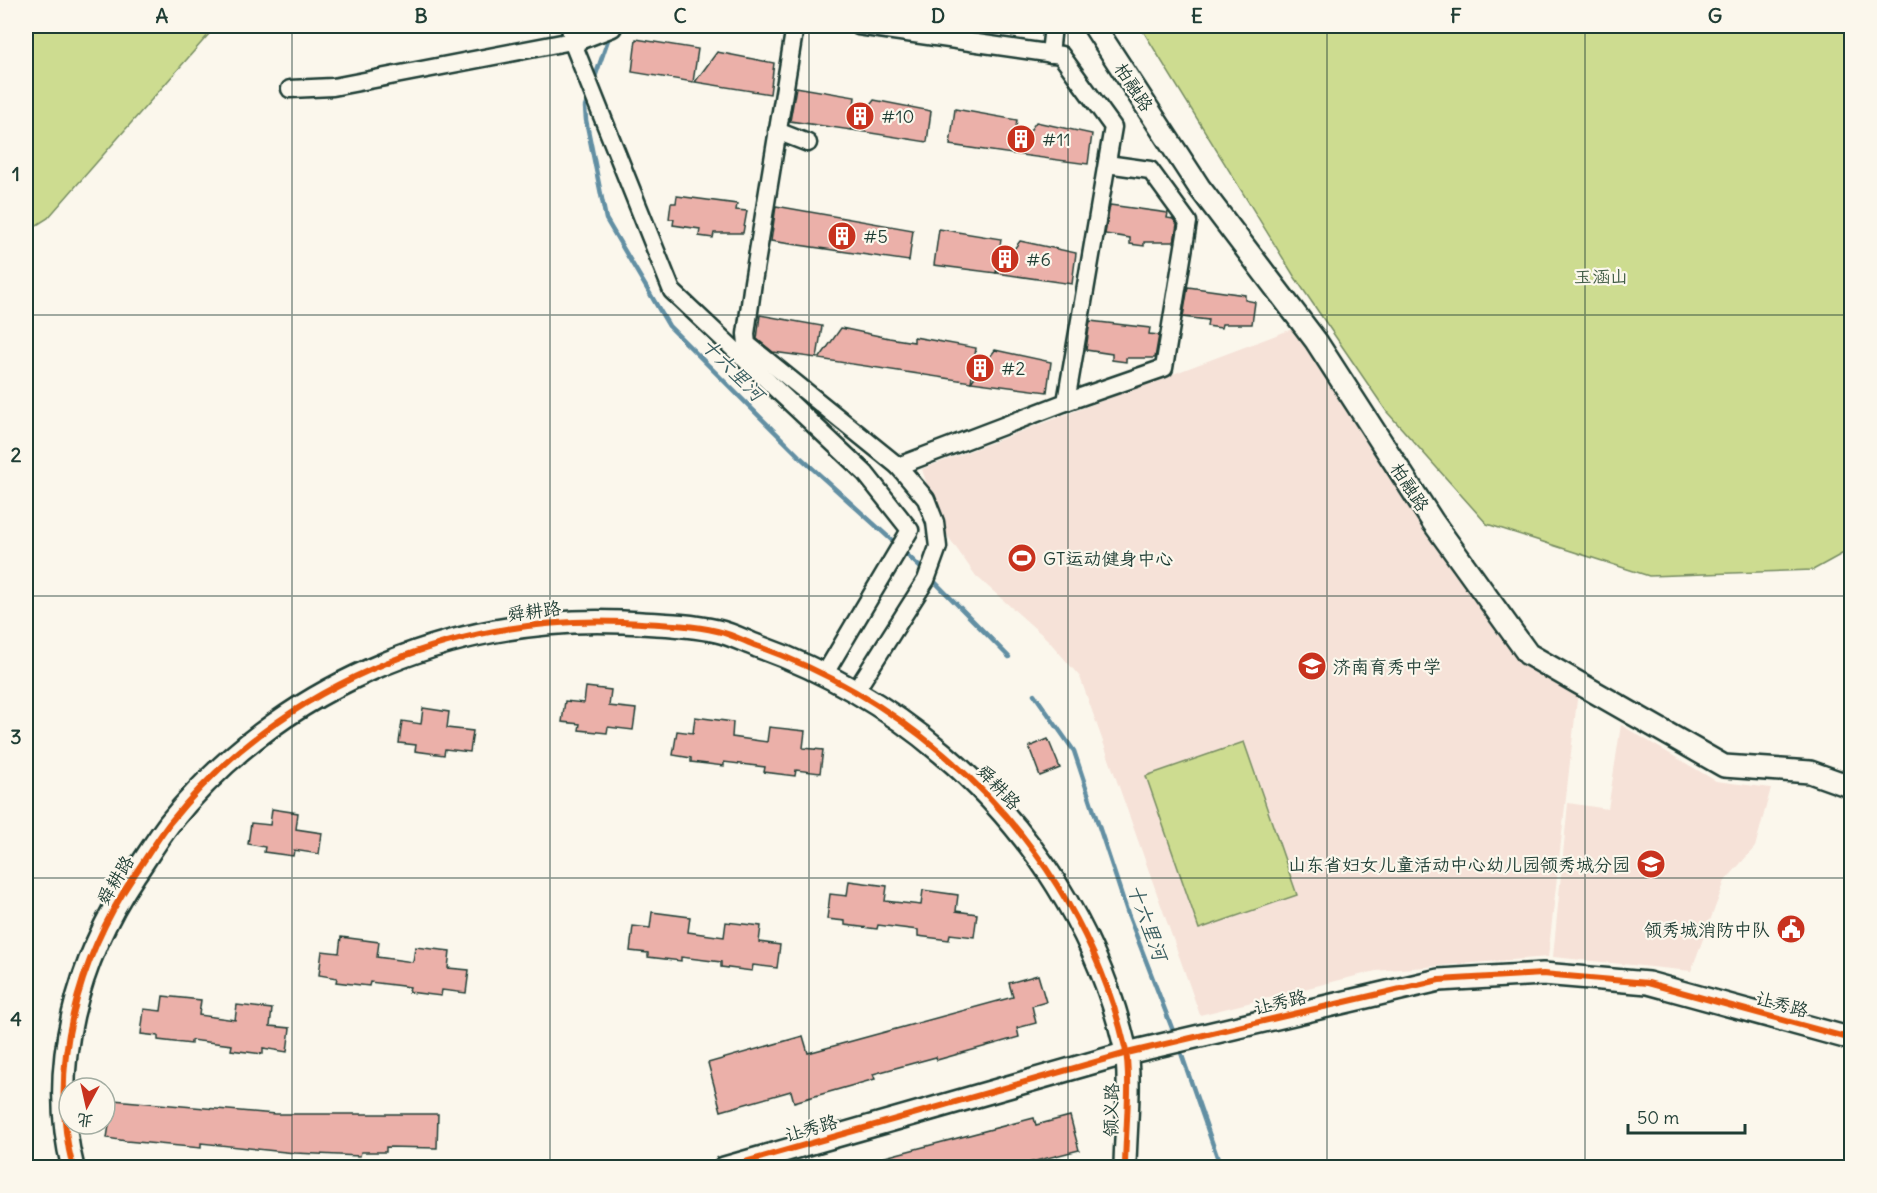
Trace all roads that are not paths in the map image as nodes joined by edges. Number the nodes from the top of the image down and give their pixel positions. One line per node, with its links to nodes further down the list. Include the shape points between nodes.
1 (610, 26): 6 (street)
2 (795, 26): 9 (street)
3 (858, 26): 7 (street)
4 (1053, 26): 7 (street)
5 (1094, 26): 16 (street, 柏融路, via 1198,187 1316,341 1433,522 1528,654 1724,766 1810,772)
6 (571, 33): 8 (street, via 333,87); 14 (street, via 672,291 865,473 910,530)
7 (1050, 54): 11 (street, via 1061,55 1113,128)
8 (290, 89)
9 (777, 131): 10 (street); 13 (street, via 747,344)
10 (808, 143)
11 (1107, 164): 12 (street); 12 (street, via 1150,170 1188,222 1164,368)
12 (1066, 402): 13 (street)
13 (898, 466): 15 (street, via 926,499 938,546 928,574)
14 (824, 675): 15 (street, 舜耕路); 19 (street, 舜耕路, via 796,660 717,631 663,624 564,622 521,626 389,659 339,682 291,712 206,783 169,824 122,894 98,942 69,1029 62,1083 66,1139)
15 (855, 692): 18 (street, 舜耕路, via 916,731 952,762 995,802 1025,839 1077,918 1107,985)
16 (1851, 787)
17 (1851, 1040): 18 (street, 让秀路, via 1648,983 1543,974 1439,980)
18 (1126, 1053): 20 (street, 让秀路); 21 (street, 领义路)
19 (74, 1167)
20 (724, 1167)
21 (1125, 1167)

